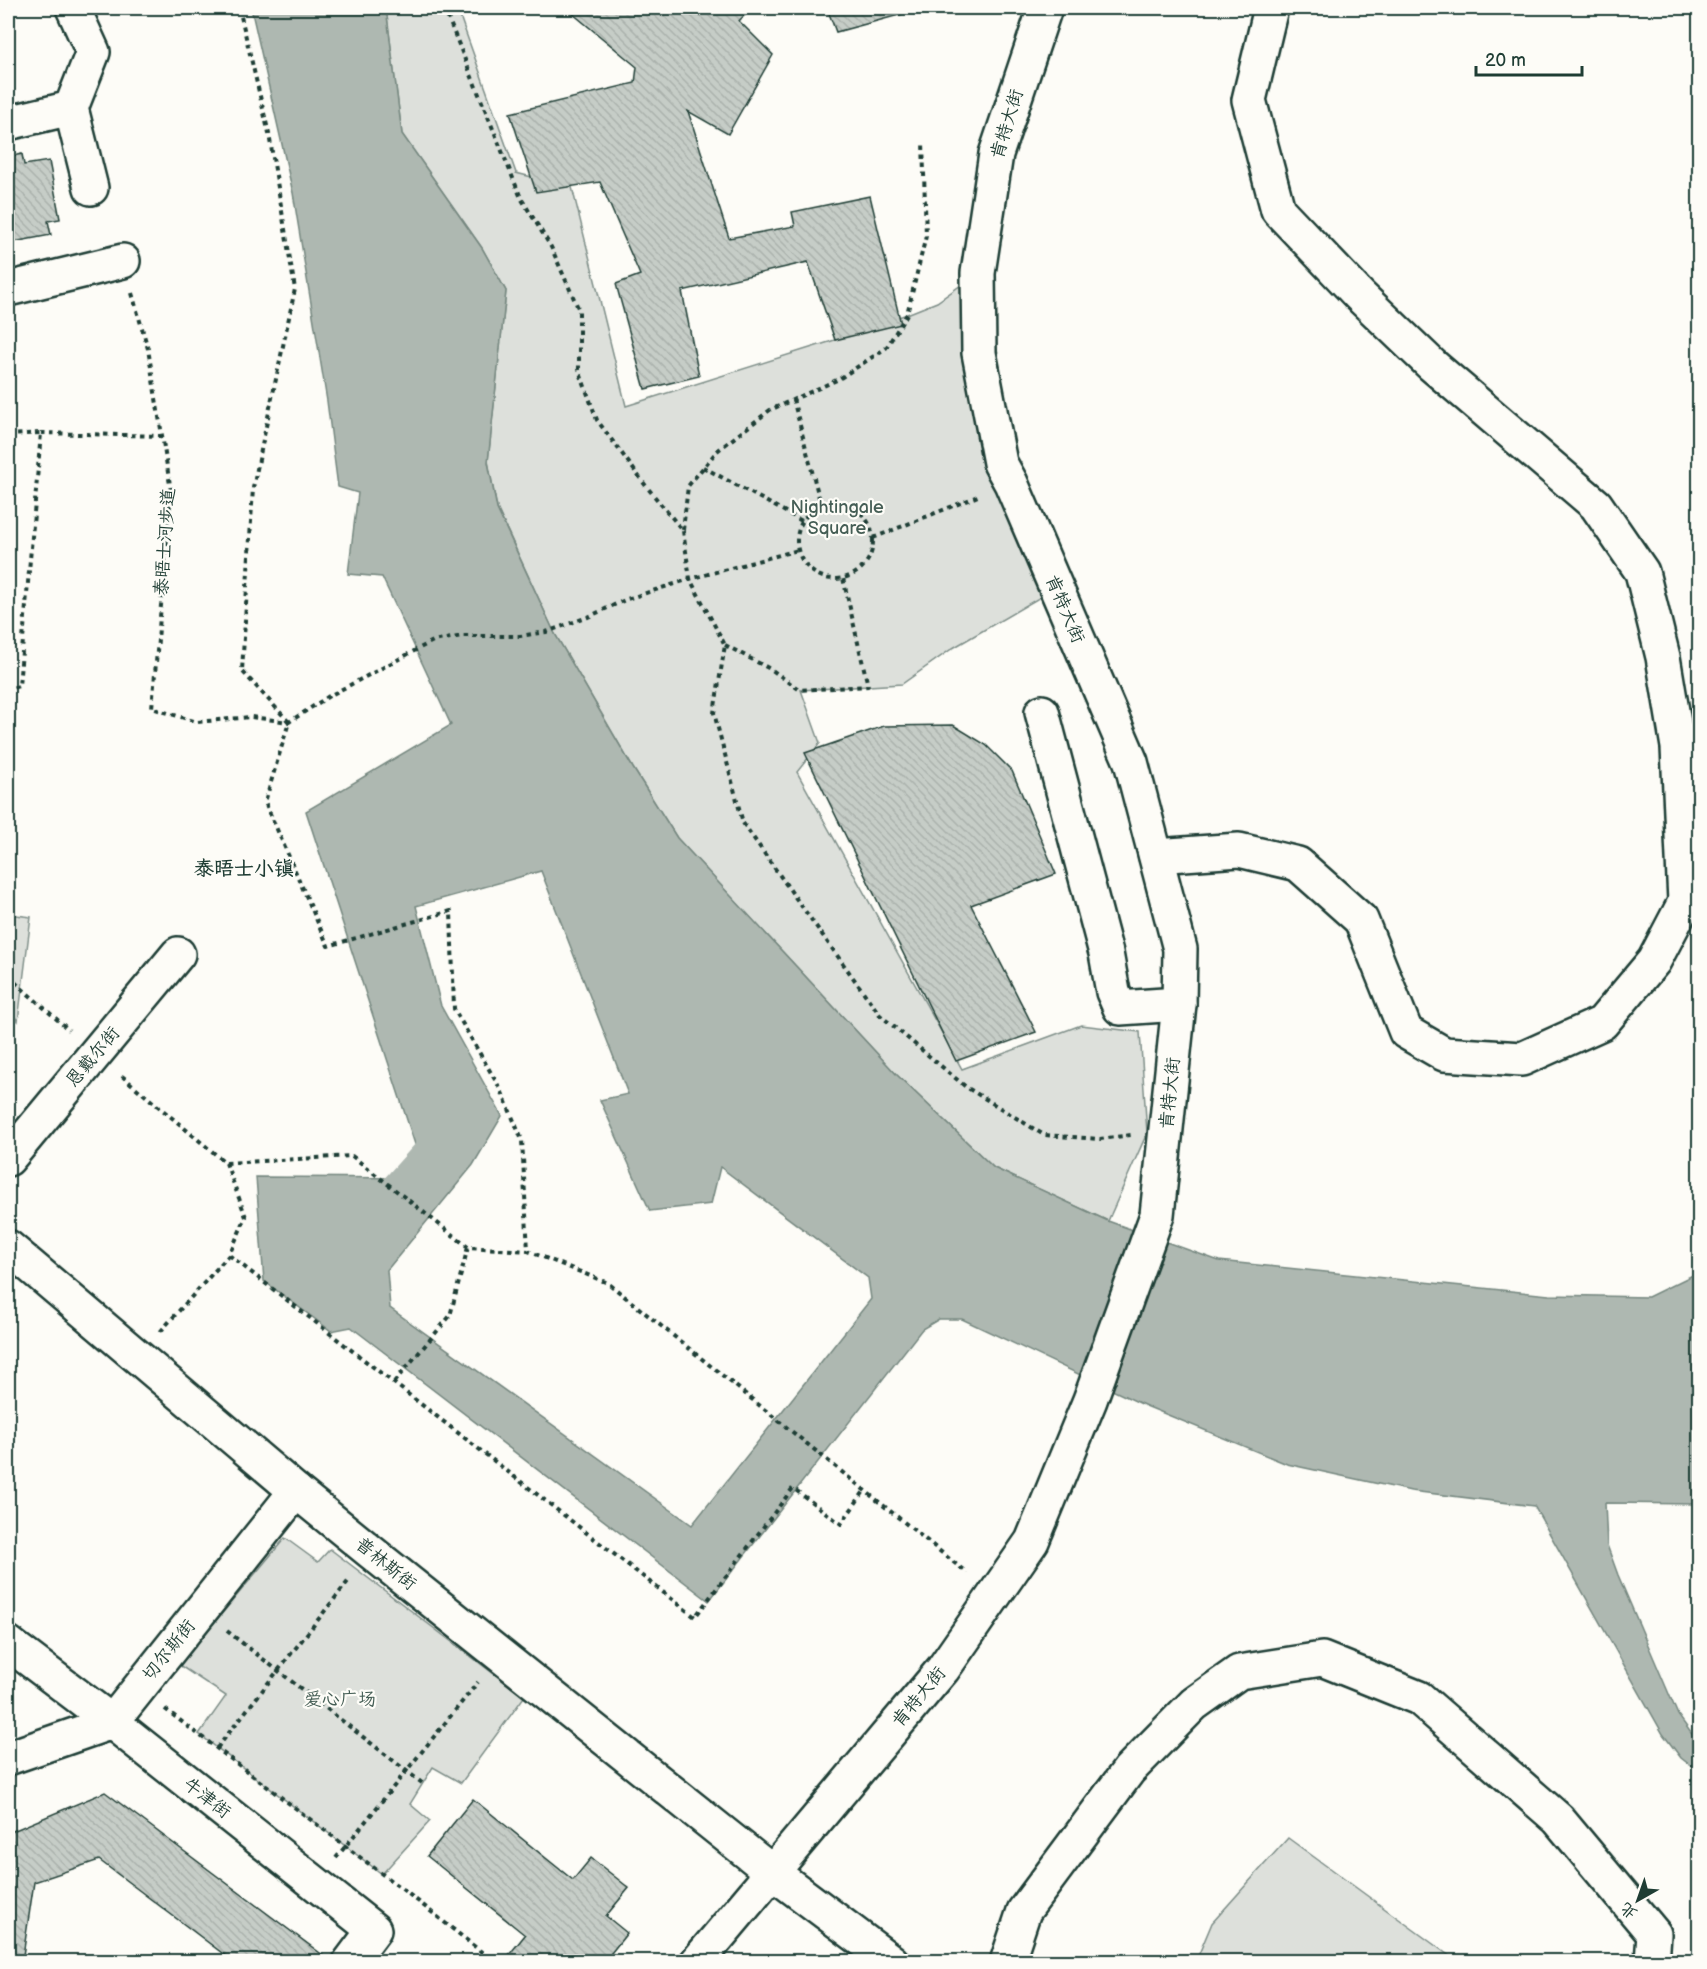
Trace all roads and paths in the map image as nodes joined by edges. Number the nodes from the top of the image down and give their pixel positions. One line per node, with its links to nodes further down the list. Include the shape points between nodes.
1 (73, 8): 6 (street, via 93,52)
2 (239, 8): 28 (path, via 269,134 295,289 253,488 242,671)
3 (444, 8): 20 (path, via 521,198 551,247 579,310 579,370 597,420)
4 (1045, 8): 17 (street, 肯特大街, via 996,154 978,273 979,353 1000,463)
5 (1271, 8): 29 (street, via 1249,100 1278,210 1432,365 1596,505 1642,572 1663,657 1678,747 1685,902 1654,961 1602,1023 1522,1059 1444,1054 1406,1032 1361,920 1298,864 1239,850)
6 (71, 108): 7 (street); 9 (street)
7 (8, 123)
8 (923, 142): 12 (path, via 926,236 907,314 886,348 838,379)
9 (91, 188)
10 (123, 261): 11 (street); 15 (path, 泰晤士河步道, via 148,349)
11 (8, 289)
12 (793, 399): 16 (path, via 770,410 717,451); 18 (path)
13 (41, 434): 14 (path); 15 (path); 26 (path, via 19,686)
14 (8, 435)
15 (162, 436): 28 (path, 泰晤士河步道, via 171,491 152,708 197,722 251,717)
16 (704, 467): 19 (path); 20 (path, via 688,486)
17 (1011, 483): 21 (path); 29 (street, 肯特大街, via 1131,762)
18 (821, 505): 19 (path); 21 (path, via 833,503 855,508 864,516)
19 (802, 521): 22 (path)
20 (683, 531): 24 (path)
21 (873, 538): 23 (path, via 868,559 854,574)
22 (798, 550): 23 (path, via 810,570 831,579); 24 (path)
23 (843, 578): 25 (path, via 868,686 800,690)
24 (690, 579): 25 (path); 28 (path, via 546,632 433,641 328,696)
25 (725, 645): 34 (path, via 714,714 743,823 880,1015 966,1087 1044,1135 1100,1139)
26 (8, 689)
27 (1042, 712): 32 (street, via 1120,1008)
28 (289, 722): 39 (path, via 265,802 328,946 451,911 454,1009 501,1090 522,1140)
29 (1156, 856): 32 (street, 肯特大街, via 1180,949)
30 (178, 954): 33 (street, 恩戴尔街)
31 (8, 976): 33 (path)
32 (1179, 1004): 46 (street, 肯特大街, via 1157,1215 1090,1400 1032,1541)
33 (96, 1053): 35 (street, 恩戴尔街); 36 (path)
34 (1135, 1135)
35 (8, 1159)
36 (226, 1163): 37 (path, via 352,1156); 40 (path, via 246,1217)
37 (468, 1247): 39 (path); 42 (path, via 450,1316)
38 (8, 1248): 41 (street, 普林斯街)
39 (528, 1251): 43 (path, via 608,1283)
40 (229, 1255): 41 (path); 42 (path)
41 (138, 1358): 44 (street, 普林斯街)
42 (394, 1382): 43 (path, via 695,1617 793,1488 841,1524)
43 (865, 1490): 46 (path)
44 (296, 1491): 45 (street, 普林斯街); 47 (street, 切尔斯街)
45 (371, 1552): 49 (street, 普林斯街); 50 (path)
46 (995, 1595): 58 (street, 肯特大街, via 943,1669)
47 (200, 1611): 50 (path); 51 (street, 切尔斯街)
48 (8, 1643): 52 (street, 牛津街)
49 (499, 1655): 55 (path); 58 (street, 普林斯街)
50 (278, 1671): 53 (path); 55 (path)
51 (138, 1688): 52 (street, 切尔斯街); 53 (path)
52 (112, 1722): 54 (street); 59 (street, 牛津街)
53 (217, 1748): 57 (path)
54 (8, 1758)
55 (406, 1770): 56 (path); 57 (path)
56 (422, 1783)
57 (345, 1846): 59 (path); 61 (path)
58 (772, 1872): 62 (street, 肯特大街); 63 (street, 普林斯街)
59 (315, 1883): 60 (street, 牛津街, via 374,1930)
60 (350, 1962)
61 (494, 1962)
62 (697, 1962)
63 (892, 1962)
64 (1007, 1962): 65 (street, via 1024,1911 1129,1770 1194,1704 1239,1672 1322,1659 1419,1698 1558,1819 1654,1934)
65 (1652, 1962)

